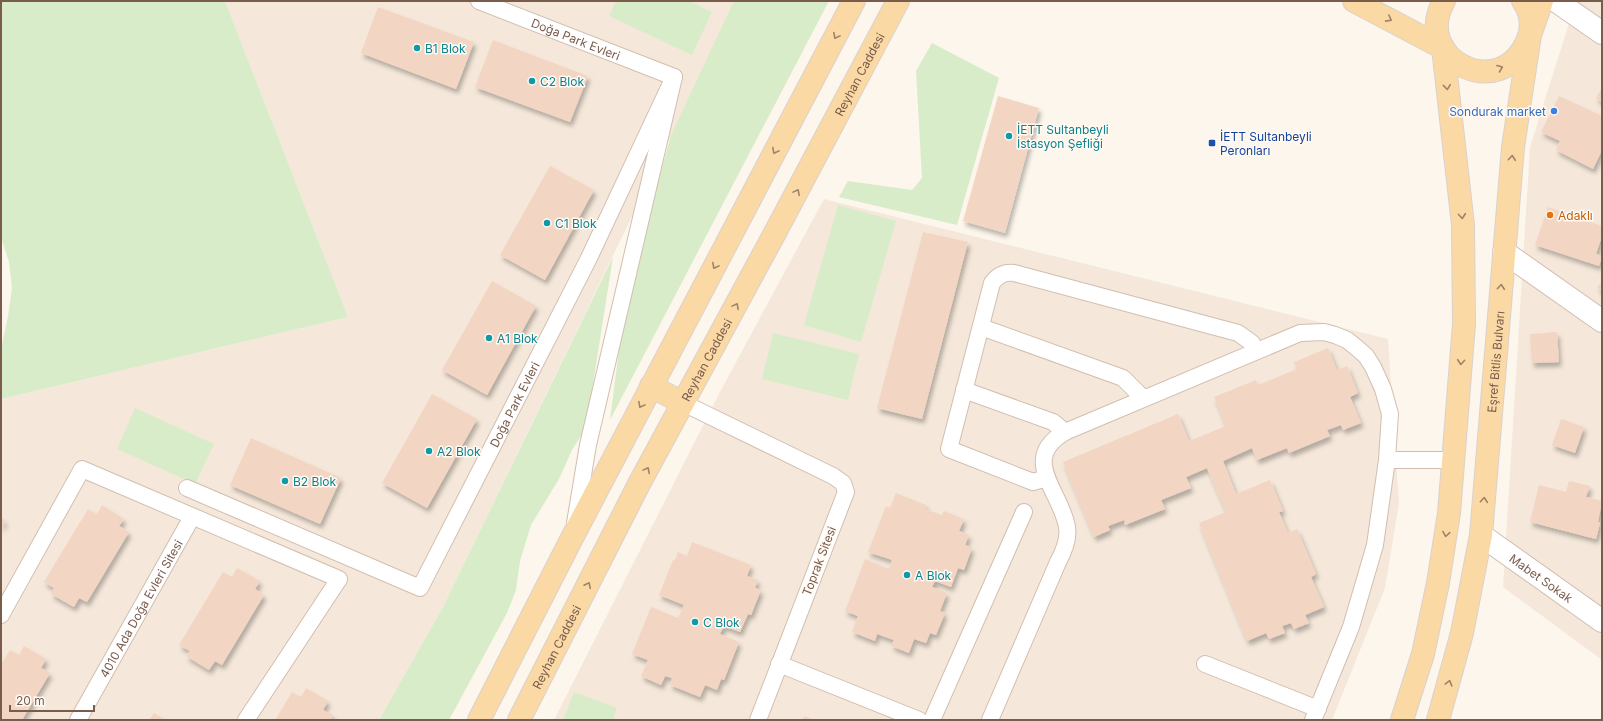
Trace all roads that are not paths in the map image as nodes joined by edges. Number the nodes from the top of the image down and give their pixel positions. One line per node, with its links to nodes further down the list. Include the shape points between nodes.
1 (479, 1): 12 (lane, Doğa Park Evleri)
2 (854, 1): 17 (main road, one-way to 17)
3 (898, 1): 20 (main road, Reyhan Caddesi, one-way to 3)
4 (1354, 1): 11 (main road, one-way to 11)
5 (1444, 1): 11 (main road, via 1438,16 1438,32)
6 (1523, 1): 10 (main road, via 1531,20)
7 (1542, 1): 10 (main road, Eşref Bitlis Bulvarı)
8 (1556, 1): 9 (street)
9 (1602, 33)
10 (1530, 34): 11 (main road, one-way to 10, via 1453,60 1467,69 1482,72 1499,70 1513,62 1524,50); 13 (main road, Eşref Bitlis Bulvarı, one-way to 10, via 1513,147)
11 (1443, 48): 23 (main road, one-way to 23, via 1462,218 1464,284 1464,324)
12 (674, 77): 25 (lane, Doğa Park Evleri, via 588,260 420,588); 29 (lane, via 588,445)
13 (1504, 252): 14 (street); 28 (main road, Eşref Bitlis Bulvarı, one-way to 13)
14 (1602, 322)
15 (981, 327): 16 (lane, via 992,283 1003,274 1014,273 1238,333 1252,343); 18 (lane); 19 (lane, via 1123,378)
16 (1256, 351): 19 (lane); 22 (lane, via 1300,333 1312,332 1335,335 1357,348 1373,367 1390,414)
17 (651, 386): 20 (main road); 29 (main road, one-way to 29)
18 (964, 390): 21 (lane, via 1053,422); 24 (lane, via 949,449 1033,482)
19 (1144, 398): 21 (lane)
20 (683, 403): 32 (lane, Toprak Sitesi, via 833,476 843,484 846,492); 38 (main road, Reyhan Caddesi, one-way to 20)
21 (1065, 432): 24 (lane, via 1052,442 1044,456)
22 (1387, 460): 23 (lane); 34 (lane, via 1375,545 1351,628)
23 (1454, 460): 43 (main road, one-way to 43, via 1438,583 1423,654)
24 (1047, 478): 42 (lane, via 1067,527 1064,549)
25 (187, 488)
26 (1024, 512): 41 (lane)
27 (192, 517): 30 (lane, via 82,469); 35 (lane, 4010 Ada Doğa Evleri Sitesi); 36 (lane, via 339,579)
28 (1481, 535): 31 (street, Mabet Sokak); 44 (main road, Eşref Bitlis Bulvarı, one-way to 28, via 1462,633)
29 (572, 536): 37 (main road)
30 (1, 615)
31 (1602, 621)
32 (779, 664): 39 (lane); 40 (lane)
33 (1205, 664): 34 (lane)
34 (1315, 714)
35 (78, 720)
36 (246, 720)
37 (479, 720)
38 (519, 720)
39 (758, 720)
40 (919, 720)
41 (932, 720)
42 (990, 720)
43 (1402, 720)
44 (1438, 720)

